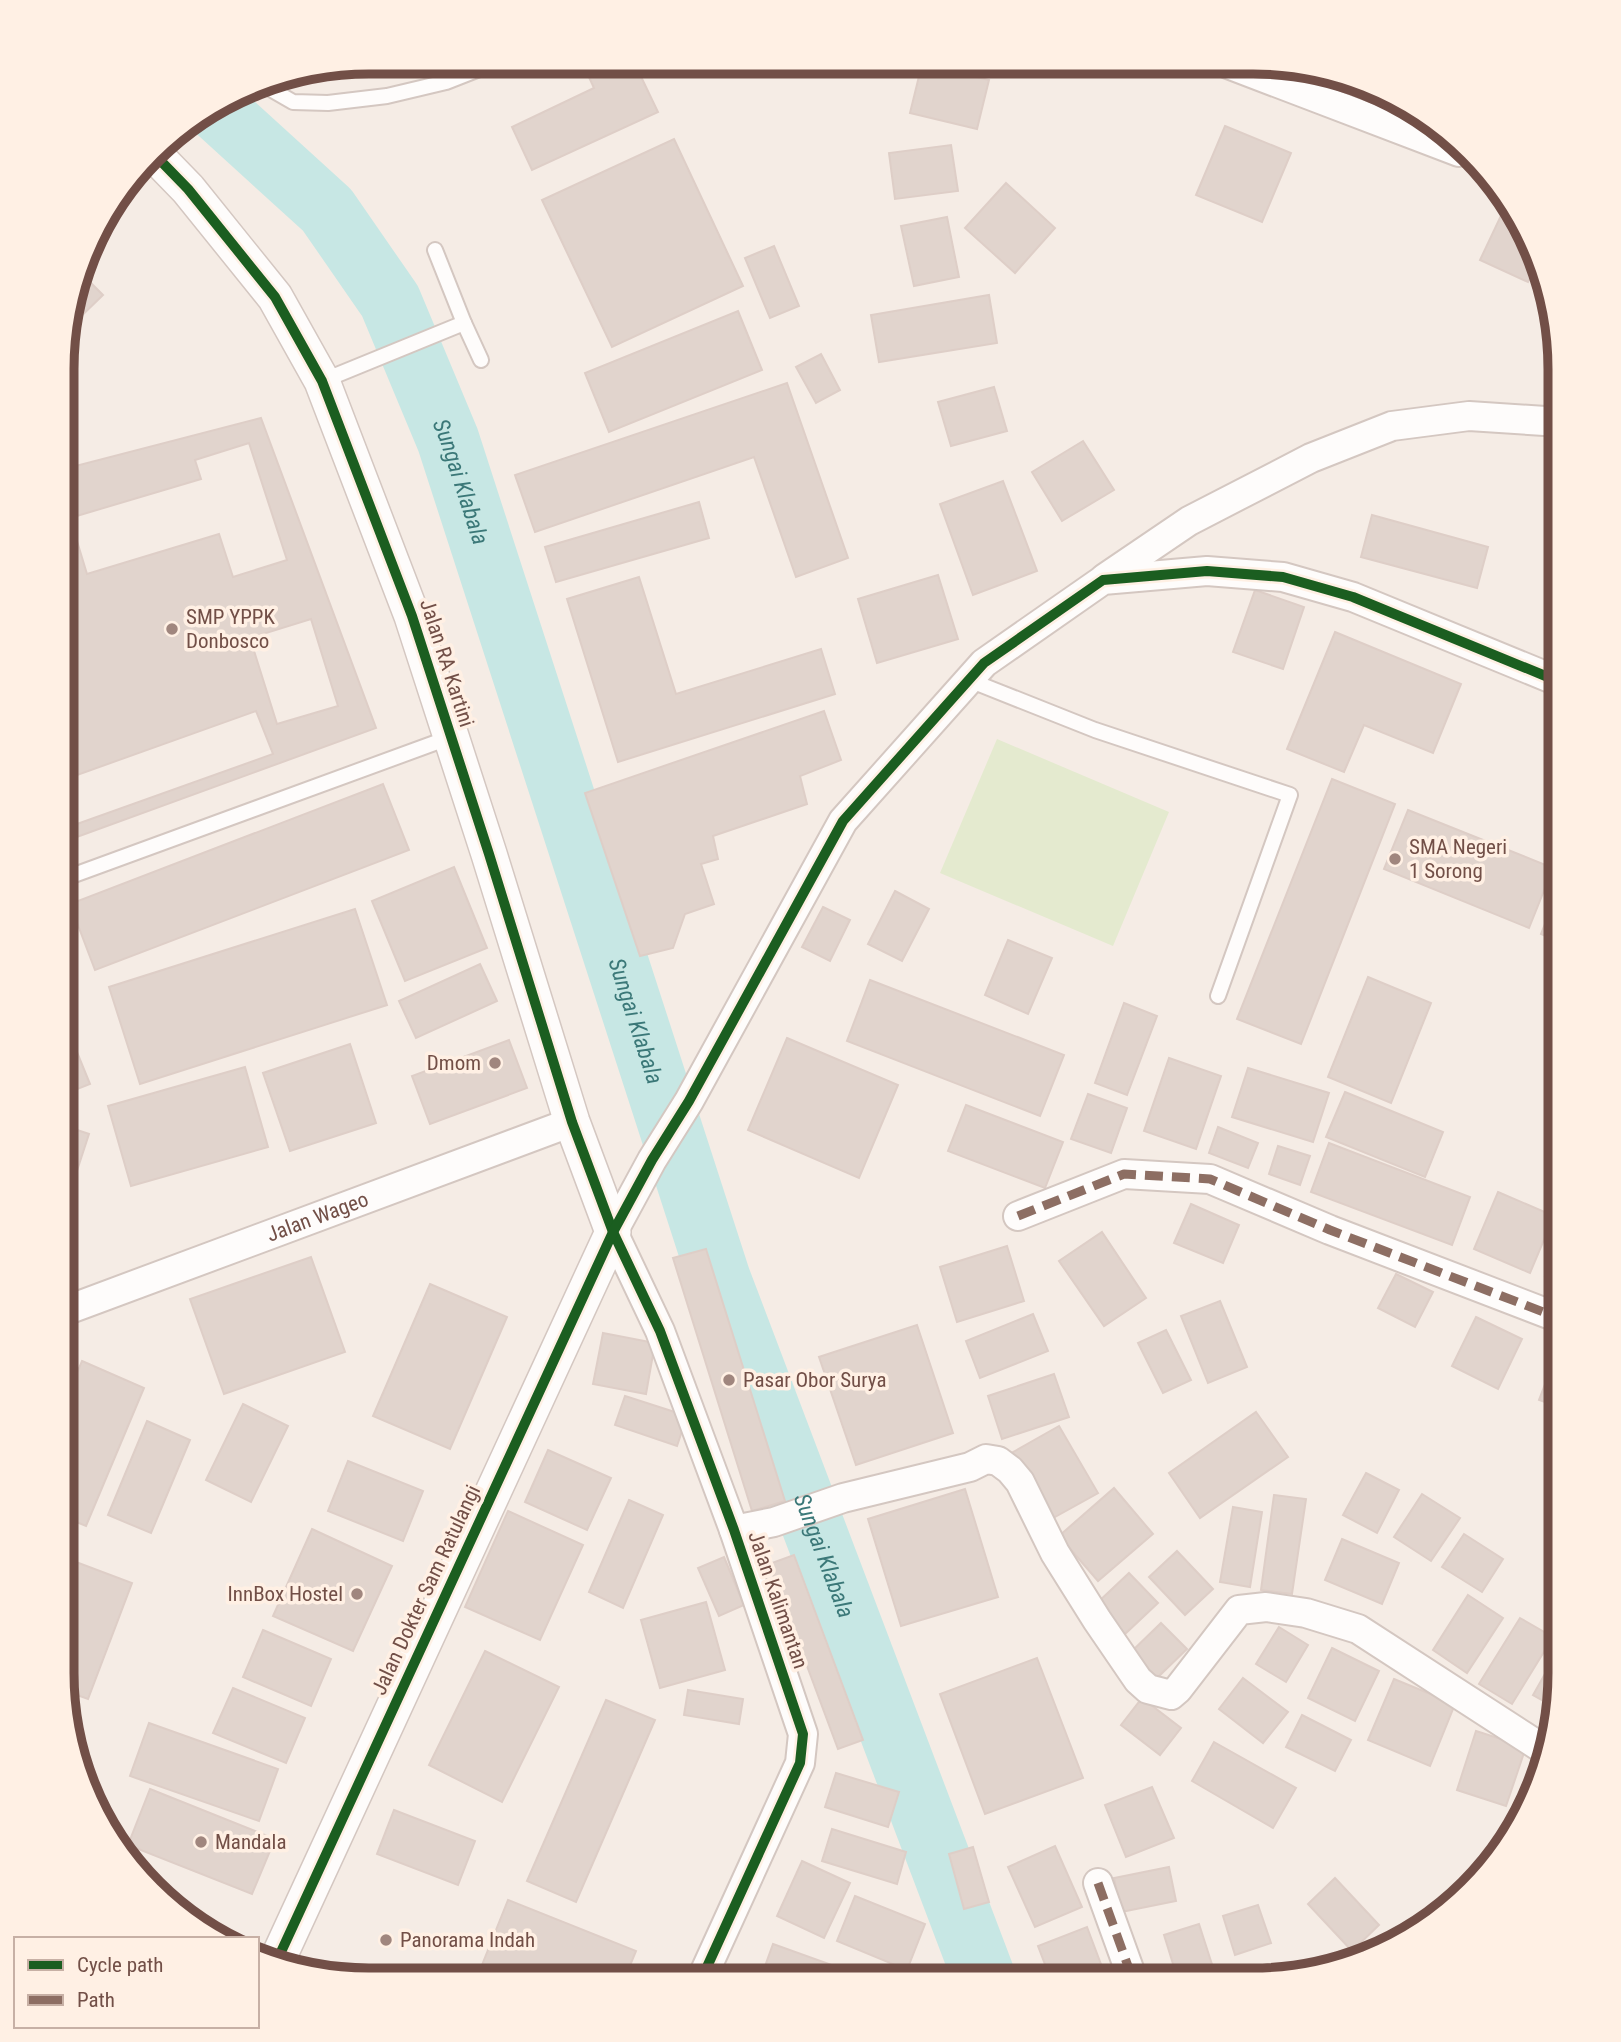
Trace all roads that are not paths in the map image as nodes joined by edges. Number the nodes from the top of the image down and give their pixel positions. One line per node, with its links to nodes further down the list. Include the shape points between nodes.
1 (466, 74): 3 (lane, via 387,96 328,103 293,102)
2 (1264, 74): 4 (street)
3 (272, 90)
4 (1356, 100): 5 (street)
5 (1443, 143)
6 (160, 160): 10 (street, Jalan RA Kartini, via 275,297)
7 (435, 250): 8 (lane)
8 (464, 323): 9 (lane); 10 (lane)
9 (481, 360)
10 (322, 381): 15 (street, Jalan RA Kartini, via 412,615)
11 (1548, 421): 12 (street, via 1469,416 1392,426 1311,458 1189,522)
12 (1103, 580): 13 (street, via 1207,571 1283,577 1353,597); 14 (street, via 984,663)
13 (1548, 677)
14 (969, 680): 17 (lane, via 1095,730 1290,795); 20 (street, via 843,821)
15 (451, 737): 16 (lane); 18 (street, Jalan RA Kartini)
16 (74, 875)
17 (1218, 996)
18 (572, 1122): 20 (street, Jalan RA Kartini); 21 (street, Jalan Wageo)
19 (1018, 1216): 22 (street, via 1124,1174 1210,1179)
20 (613, 1232): 23 (street, Jalan Kalimantan, via 660,1331); 26 (street, Jalan Dokter Sam Ratulangi)
21 (74, 1311)
22 (1548, 1314)
23 (734, 1530): 24 (street, via 774,1522 843,1497 986,1460 998,1461 1020,1482 1062,1564 1148,1689 1171,1695 1178,1689 1240,1610 1266,1607 1306,1612 1358,1629); 27 (street, Jalan Kalimantan, via 803,1734 800,1763)
24 (1538, 1746)
25 (1098, 1883): 28 (street)
26 (280, 1955)
27 (706, 1968)
28 (1129, 1968)

